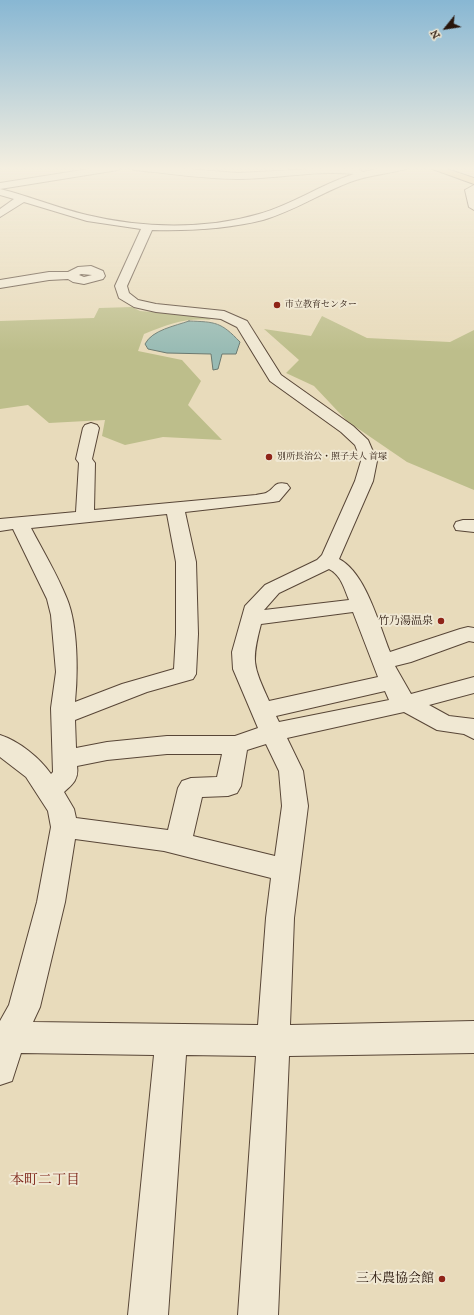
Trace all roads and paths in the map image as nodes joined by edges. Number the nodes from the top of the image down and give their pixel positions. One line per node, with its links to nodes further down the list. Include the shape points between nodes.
1 (147, 228): 2 (street)
2 (125, 277): 3 (street, via 98,276 82,280 72,278 71,275 49,276); 9 (street, via 121,286 123,295 134,303 156,308 224,315 242,324 275,378 347,429 362,443 369,461 364,481 331,557)
3 (0, 284)
4 (91, 428): 7 (street, via 84,459 87,463)
5 (281, 488): 6 (street, via 273,496 256,500)
6 (175, 508): 7 (street); 19 (street, via 186,562 185,674 110,696 80,711)
7 (85, 517): 8 (street)
8 (9, 524): 19 (street, via 57,599 67,672)
9 (327, 560): 10 (street, via 342,568 352,582); 11 (street, via 324,564 272,589 255,606)
10 (360, 605): 11 (street); 13 (street)
11 (252, 618): 18 (street, via 243,652 244,669)
12 (474, 635): 13 (street, via 468,634 402,657)
13 (382, 661): 14 (street)
14 (391, 682): 16 (street); 17 (street)
15 (474, 685): 17 (street)
16 (327, 697): 18 (street); 20 (street)
17 (405, 704): 20 (street); 21 (street, via 445,724 470,726)
18 (262, 711): 22 (street)
19 (63, 715): 25 (street)
20 (340, 718): 22 (street)
21 (474, 730)
22 (272, 732): 24 (street); 29 (street, via 291,771 295,806)
23 (0, 744): 26 (street, via 35,770)
24 (236, 745): 25 (street, via 167,745 107,751); 28 (street, via 228,786 191,788)
25 (64, 760): 26 (street, via 66,775)
26 (49, 791): 27 (street, via 61,809)
27 (64, 827): 28 (street); 30 (street, via 51,902 24,1007)
28 (178, 843): 29 (street)
29 (285, 871): 33 (street)
30 (5, 1037): 32 (street); 34 (street)
31 (474, 1037): 33 (street)
32 (171, 1040): 33 (street); 35 (street)
33 (273, 1041): 36 (street)
34 (0, 1069)
35 (148, 1315)
36 (258, 1315)

